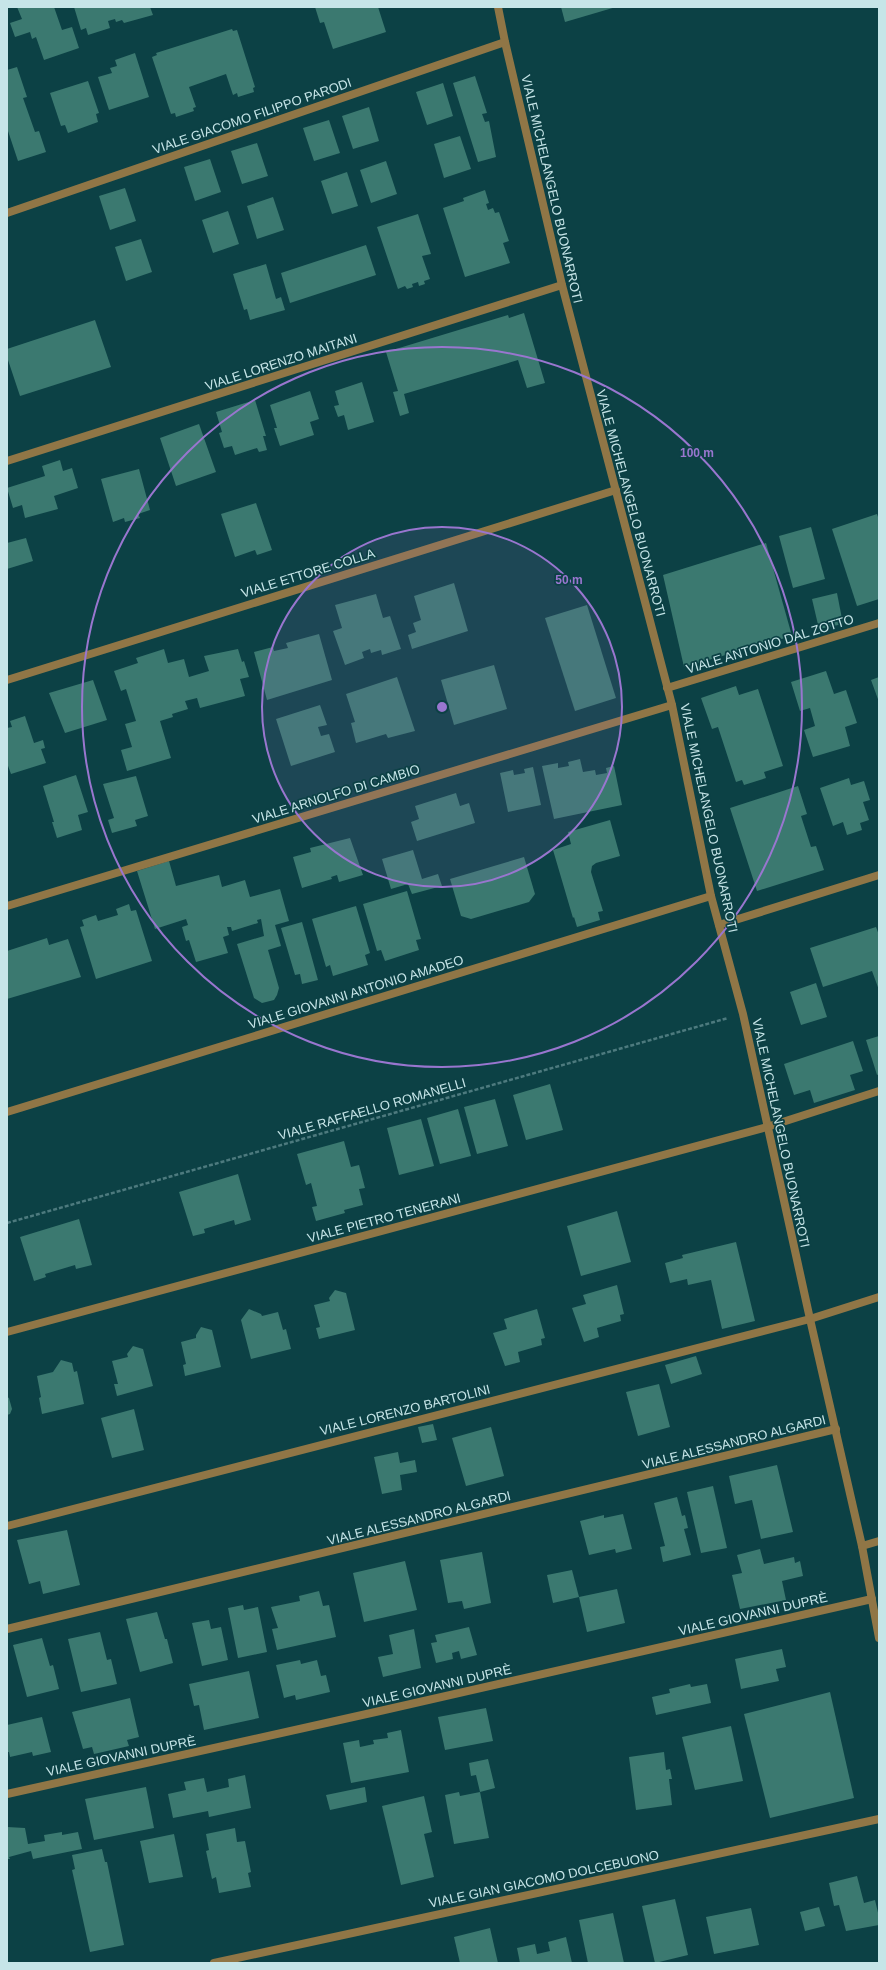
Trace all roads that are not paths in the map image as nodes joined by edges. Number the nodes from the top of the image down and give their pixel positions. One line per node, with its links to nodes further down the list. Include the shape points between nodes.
1 (498, 7): 2 (street, VIALE MICHELANGELO BUONARROTI)
2 (505, 42): 3 (street, VIALE GIACOMO FILIPPO PARODI); 4 (street, VIALE MICHELANGELO BUONARROTI)
3 (7, 213)
4 (562, 286): 5 (street, VIALE LORENZO MAITANI); 6 (street, VIALE MICHELANGELO BUONARROTI)
5 (7, 461)
6 (616, 490): 8 (street, VIALE ETTORE COLLA); 9 (street, VIALE MICHELANGELO BUONARROTI)
7 (879, 623): 9 (street, VIALE ANTONIO DAL ZOTTO)
8 (7, 680)
9 (667, 688): 10 (street, VIALE MICHELANGELO BUONARROTI)
10 (672, 705): 12 (street, VIALE MICHELANGELO BUONARROTI); 13 (street, VIALE ARNOLFO DI CAMBIO)
11 (879, 875): 14 (street)
12 (712, 896): 14 (street, VIALE MICHELANGELO BUONARROTI); 16 (street, VIALE GIOVANNI ANTONIO AMADEO)
13 (7, 906)
14 (719, 926): 17 (street, VIALE MICHELANGELO BUONARROTI, via 743,1014)
15 (879, 1091): 17 (street, VIALE PIETRO TENERANI)
16 (7, 1112)
17 (767, 1127): 19 (street, VIALE MICHELANGELO BUONARROTI); 20 (street, VIALE PIETRO TENERANI)
18 (879, 1297): 19 (street, VIALE LORENZO BARTOLINI)
19 (810, 1319): 21 (street, VIALE MICHELANGELO BUONARROTI); 22 (street, VIALE LORENZO BARTOLINI)
20 (7, 1332)
21 (836, 1429): 24 (street, VIALE MICHELANGELO BUONARROTI); 26 (street, VIALE ALESSANDRO ALGARDI)
22 (7, 1526)
23 (879, 1541): 24 (street)
24 (862, 1546): 25 (street, VIALE MICHELANGELO BUONARROTI)
25 (872, 1599): 27 (street, VIALE MICHELANGELO BUONARROTI); 28 (street, VIALE GIOVANNI DUPRÈ)
26 (7, 1629)
27 (879, 1638)
28 (7, 1794)
29 (879, 1819): 30 (street, VIALE GIAN GIACOMO DOLCEBUONO)
30 (214, 1963)

